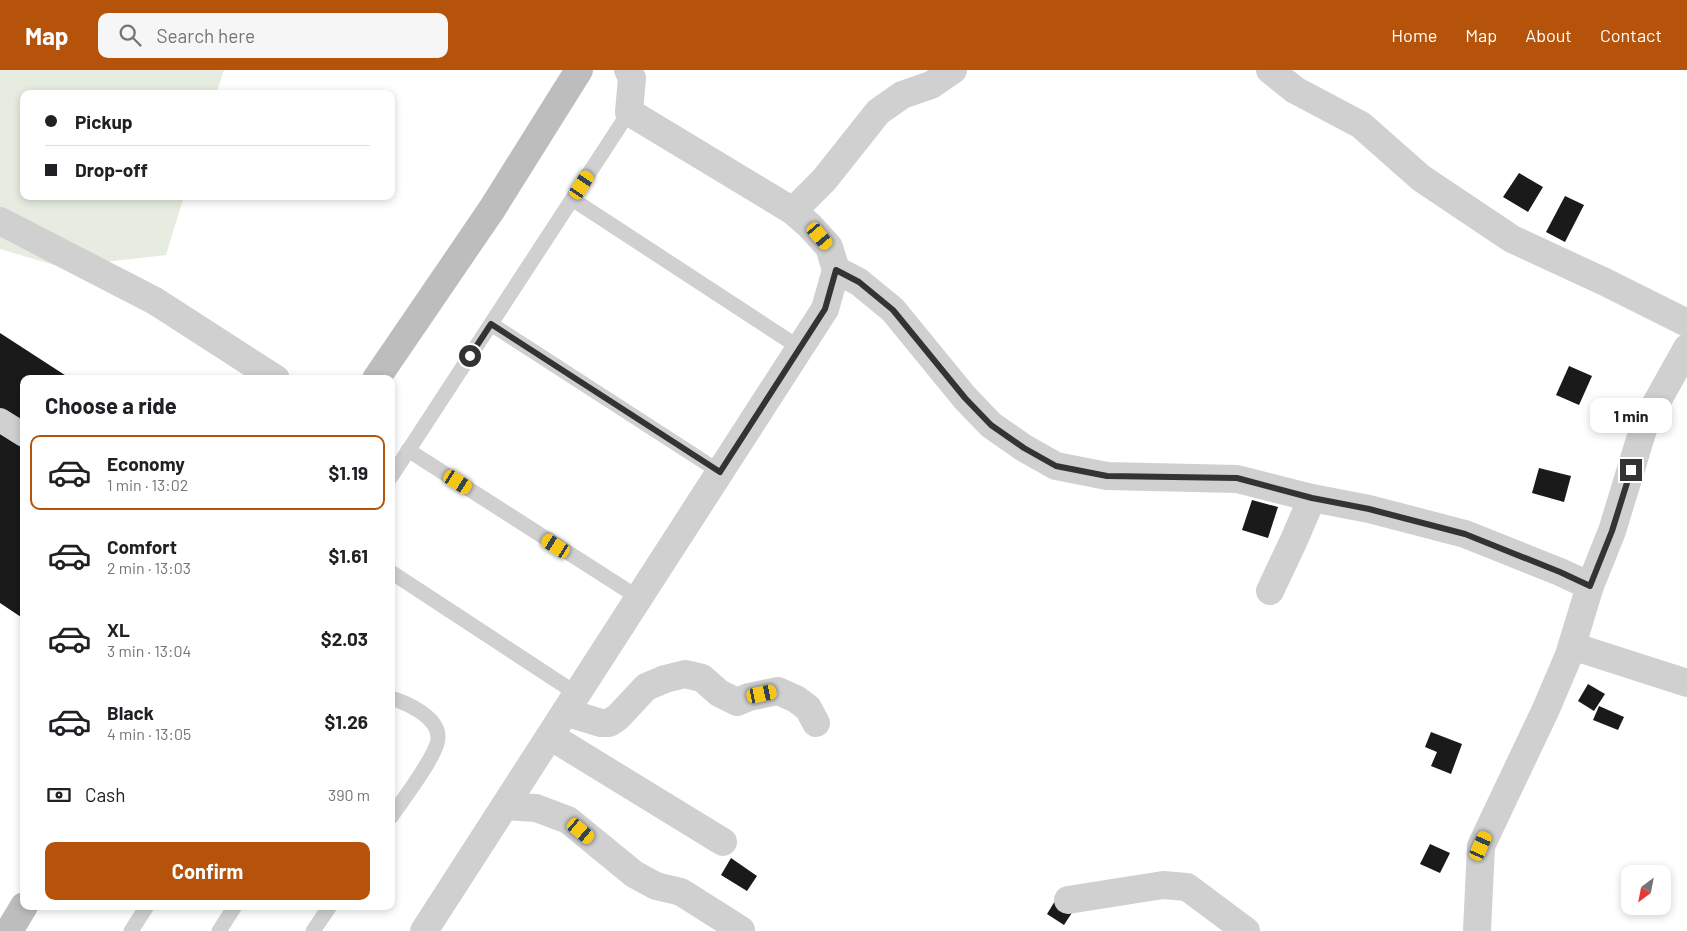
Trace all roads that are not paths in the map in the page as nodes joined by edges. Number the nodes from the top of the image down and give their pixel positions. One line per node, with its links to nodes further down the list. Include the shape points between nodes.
1 (580, 70): 15 (main road, via 492,209)
2 (628, 70): 5 (street, via 632,78)
3 (953, 70): 7 (street, via 932,85 902,95 878,112 824,180)
4 (1286, 73): 10 (street, via 1295,90 1361,125 1421,178 1512,239)
5 (629, 112): 6 (lane); 7 (street)
6 (572, 199): 11 (lane); 12 (lane)
7 (793, 211): 9 (street, via 829,247)
8 (0, 221): 14 (street, via 155,302)
9 (836, 270): 12 (street, via 825,309); 21 (street, via 859,282 893,310 991,425 1056,466 1107,476 1237,478)
10 (1687, 323)
11 (491, 324): 18 (lane); 20 (lane)
12 (800, 348): 20 (street)
13 (1687, 348): 23 (street, via 1645,424 1612,531)
14 (270, 375)
15 (379, 375)
16 (0, 420): 17 (street)
17 (20, 432)
18 (408, 450): 19 (lane); 25 (lane)
19 (395, 471)
20 (720, 472): 25 (street)
21 (1312, 498): 23 (street, via 1465,534); 24 (street)
22 (395, 575): 29 (lane)
23 (1590, 586): 26 (street)
24 (1270, 592)
25 (639, 598): 29 (street)
26 (1572, 646): 27 (street); 47 (street, via 1481,846)
27 (1687, 683)
28 (395, 699): 33 (lane, via 406,703 435,724 439,737 422,771)
29 (571, 703): 30 (street, via 601,723 609,723 646,687 685,674 702,678 719,693 737,702 778,691 808,708); 31 (street)
30 (816, 723)
31 (550, 736): 32 (street); 34 (street)
32 (505, 806): 40 (street, via 536,808 568,820 634,874 656,886 681,892); 45 (street)
33 (395, 811)
34 (723, 842)
35 (1068, 900): 46 (street, via 1163,885 1187,887)
36 (22, 910): 41 (main road)
37 (144, 910): 42 (lane)
38 (232, 910): 43 (lane)
39 (327, 910): 44 (lane)
40 (741, 930)
41 (9, 931)
42 (131, 931)
43 (219, 931)
44 (313, 931)
45 (424, 931)
46 (1246, 931)
47 (1477, 931)

